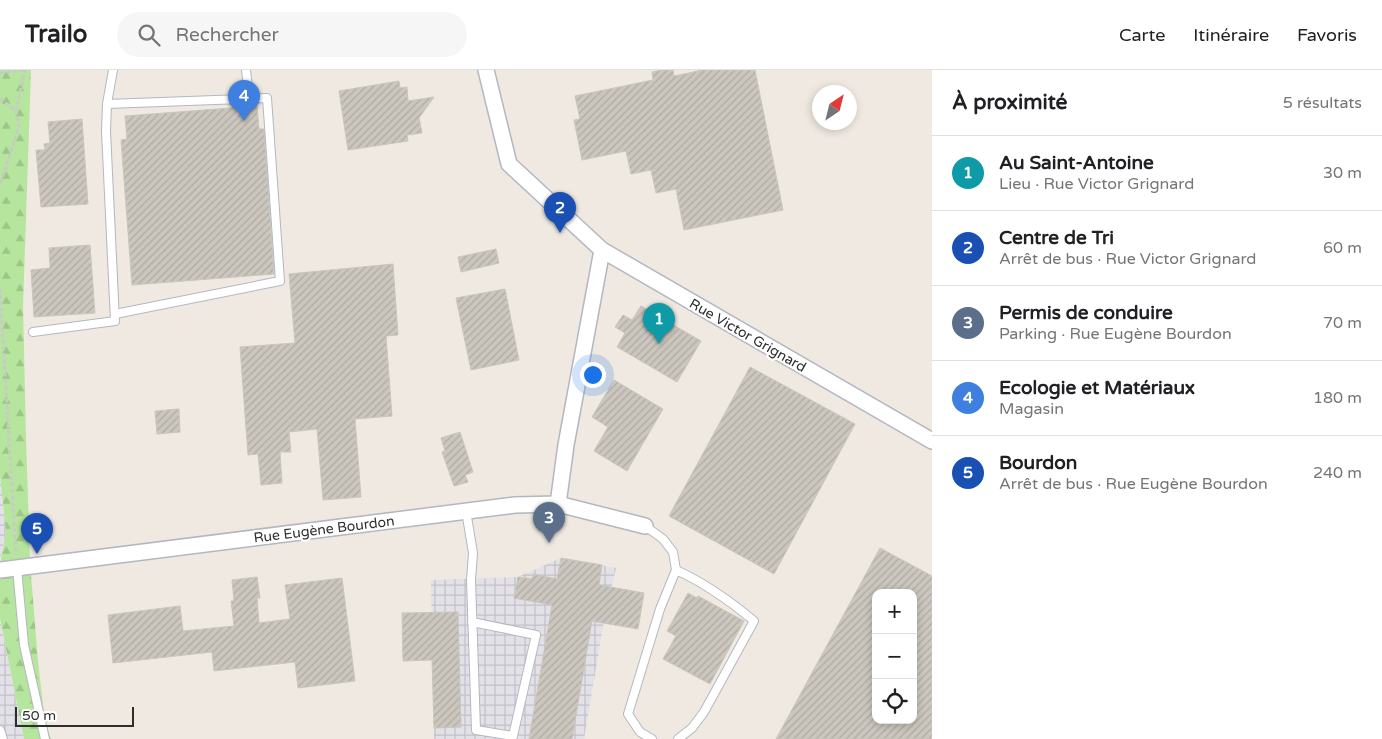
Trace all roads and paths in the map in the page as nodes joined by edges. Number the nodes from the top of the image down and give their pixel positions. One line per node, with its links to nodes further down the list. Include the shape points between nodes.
1 (24, 70): 5 (path); 9 (path)
2 (113, 70): 8 (lane)
3 (246, 70): 6 (lane)
4 (486, 70): 11 (street, Rue Victor Grignard, via 509,164)
5 (0, 73)
6 (249, 98): 8 (lane); 13 (lane, via 267,98 280,281)
7 (0, 99): 9 (path)
8 (108, 104): 13 (lane, via 106,130)
9 (16, 111): 10 (path, via 18,126)
10 (0, 185)
11 (602, 250): 15 (street, Rue Victor Grignard); 16 (street)
12 (0, 288): 19 (path)
13 (115, 314): 14 (lane, via 115,322)
14 (33, 332)
15 (932, 441)
16 (558, 504): 17 (street, Rue Eugène Bourdon); 18 (street, Rue Eugène Bourdon)
17 (466, 511): 19 (street, Rue Eugène Bourdon); 22 (lane, via 473,553)
18 (645, 526): 21 (lane, via 663,539 673,552)
19 (17, 568): 20 (street, Rue Eugène Bourdon); 25 (lane, via 24,645)
20 (0, 570)
21 (676, 570): 26 (lane, via 660,609 628,714 640,732); 27 (lane, via 733,604 754,621 704,712)
22 (472, 622): 22 (lane, via 476,730 513,736 536,635)
23 (0, 730): 24 (lane)
24 (3, 739)
25 (44, 739)
26 (652, 739)
27 (678, 739)

